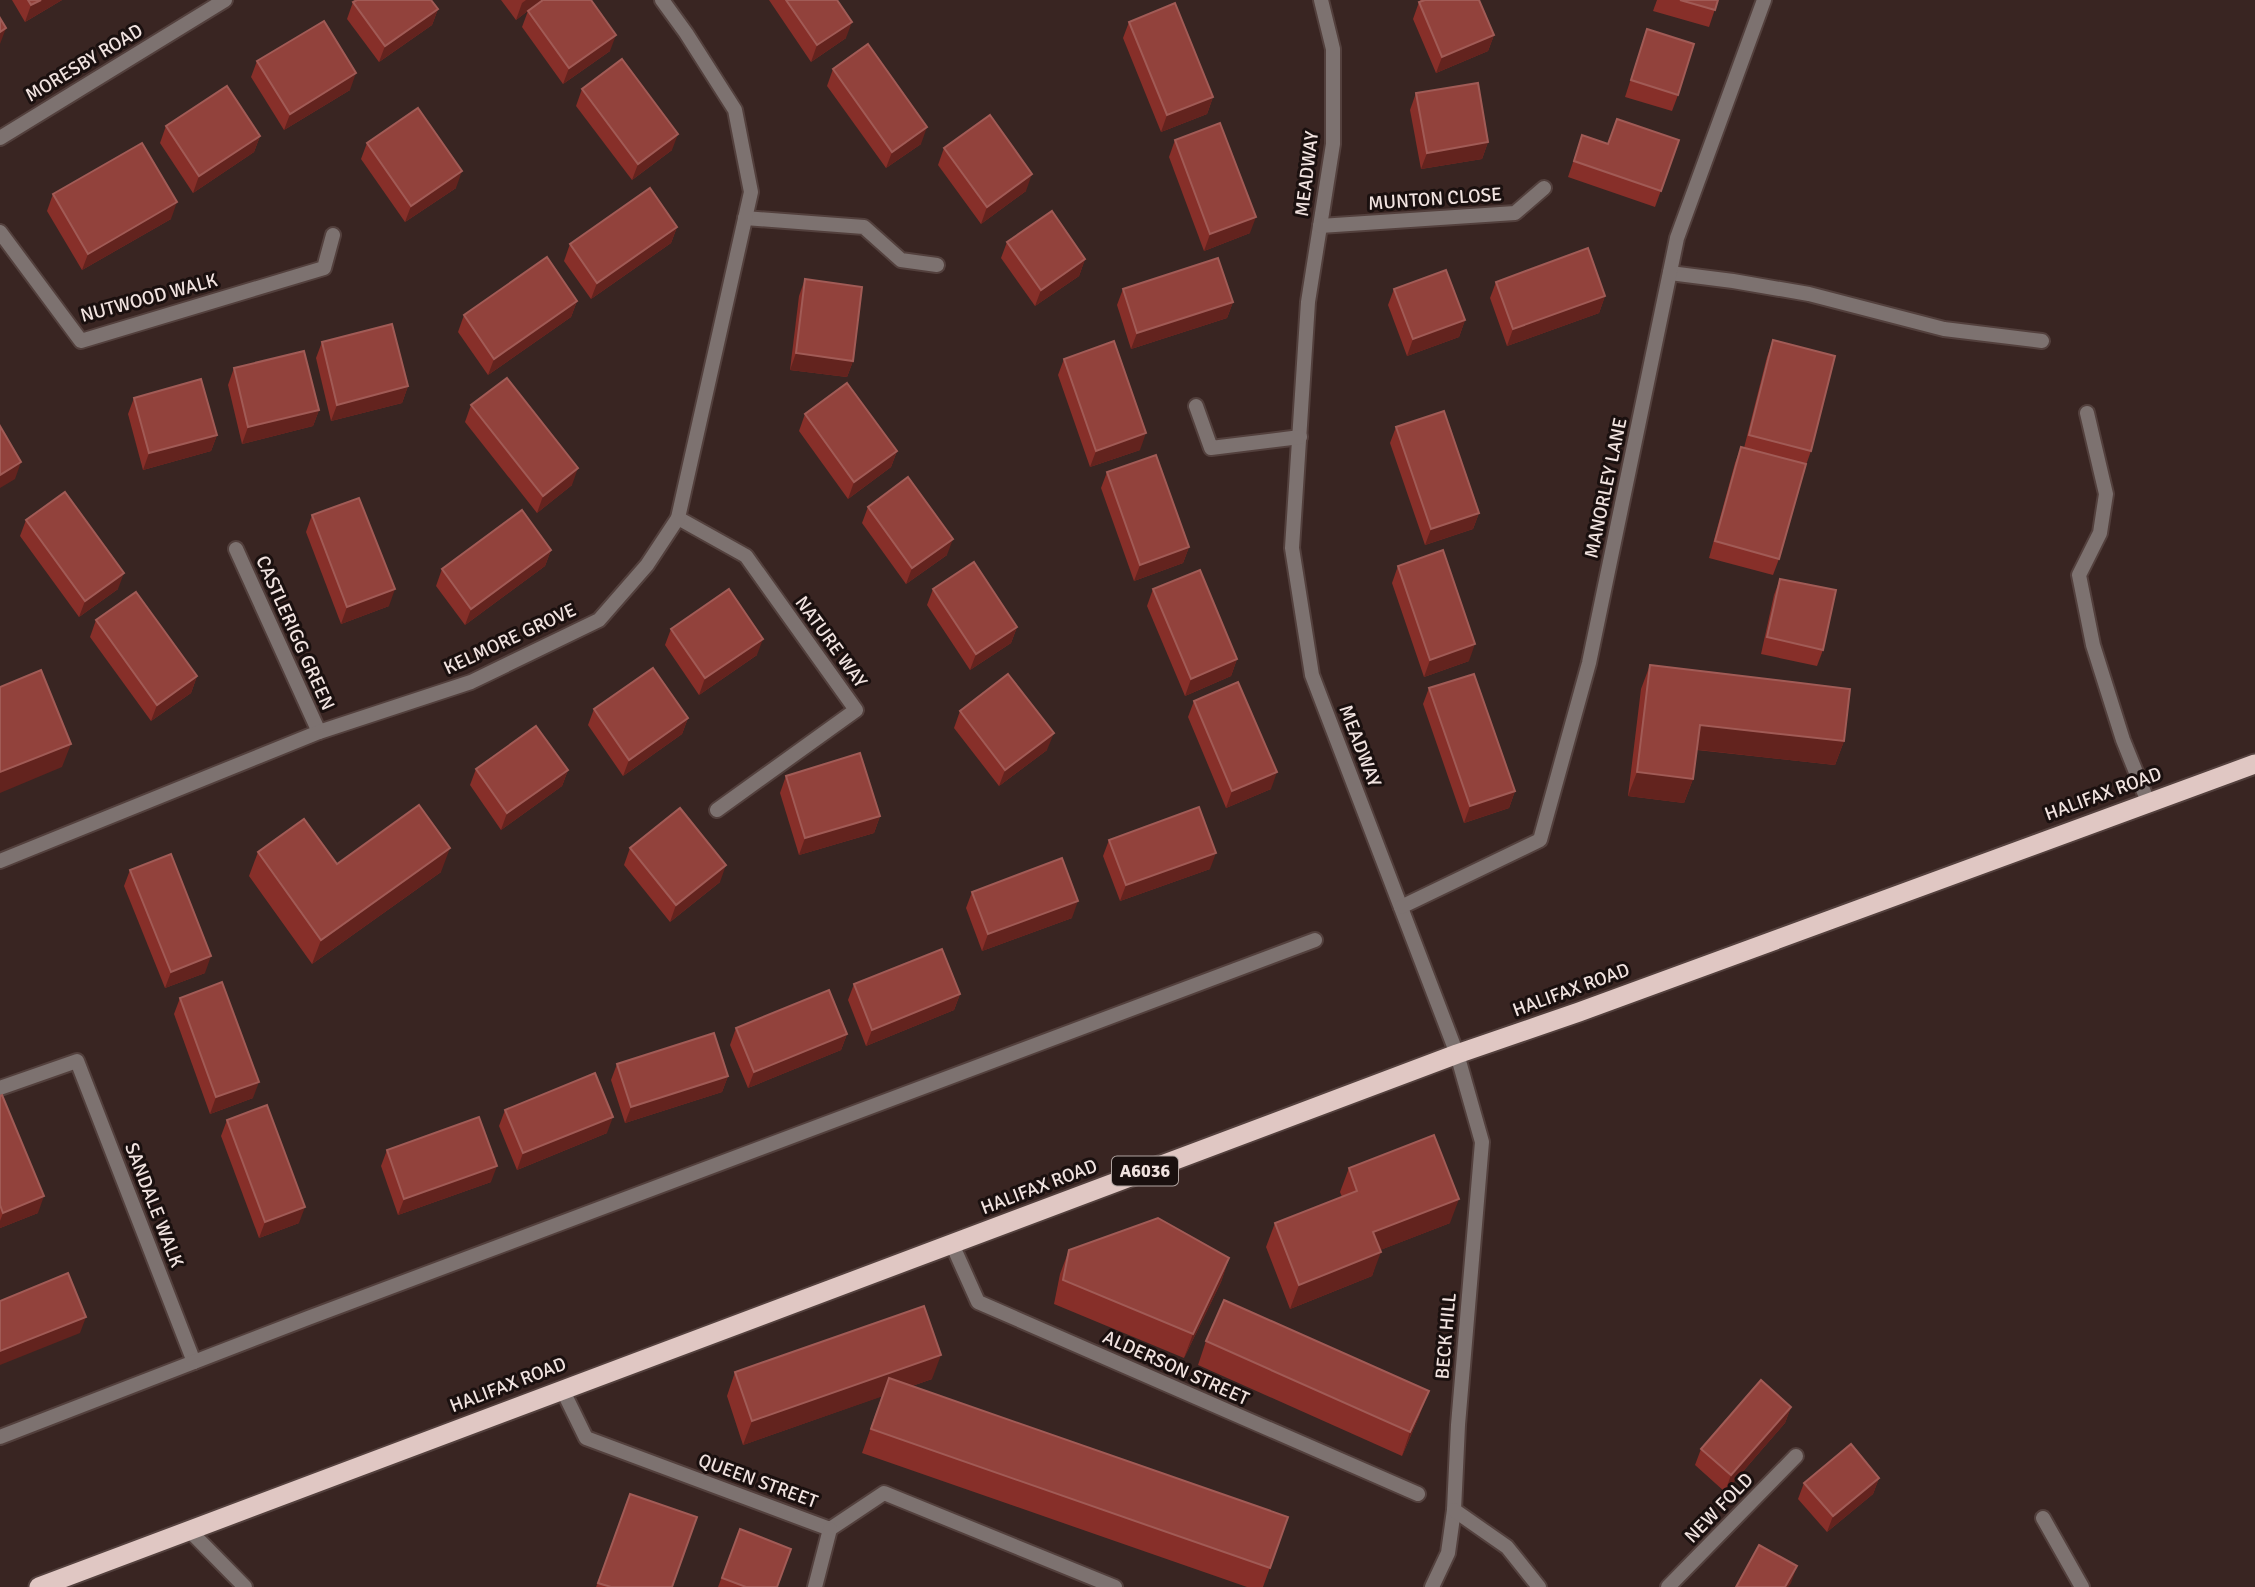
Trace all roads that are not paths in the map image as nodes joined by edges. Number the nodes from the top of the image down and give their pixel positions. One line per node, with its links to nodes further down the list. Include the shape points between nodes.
1 (225, 0): 5 (street, MORESBY ROAD)
2 (662, 0): 7 (street, KELMORE GROVE, via 735,110 751,192)
3 (1321, 0): 8 (street, MEADWAY, via 1333,49 1333,144)
4 (1764, 0): 12 (street, MANORLEY LANE, via 1677,238)
5 (0, 138)
6 (1544, 188): 8 (street, MUNTON CLOSE, via 1515,213)
7 (745, 218): 11 (street, via 864,227 901,260); 17 (street, KELMORE GROVE)
8 (1320, 226): 16 (street, MEADWAY, via 1308,302)
9 (0, 232): 10 (street, NUTWOOD WALK, via 80,341 324,268)
10 (333, 235)
11 (937, 265)
12 (1670, 273): 13 (street, via 1809,295 1944,329); 24 (street, MANORLEY LANE, via 1589,663 1540,840)
13 (2042, 341)
14 (1196, 406): 16 (street, via 1210,448)
15 (2087, 413): 21 (street, via 2106,494 2100,533 2079,575 2093,645)
16 (1300, 437): 24 (street, MEADWAY, via 1292,548 1312,675)
17 (678, 518): 19 (street, KELMORE GROVE, via 648,565 599,620 471,682); 22 (street, NATURE WAY, via 746,556 856,710)
18 (236, 549): 19 (street, CASTLERIGG GREEN)
19 (319, 732): 23 (street, KELMORE GROVE)
20 (2255, 764): 21 (highway, HALIFAX ROAD / A6036)
21 (2148, 802): 26 (highway, HALIFAX ROAD / A6036)
22 (717, 810)
23 (0, 861)
24 (1401, 907): 26 (street, MEADWAY)
25 (1315, 940): 29 (street)
26 (1457, 1054): 28 (highway, HALIFAX ROAD / A6036); 34 (street, BECK HILL, via 1482,1142)
27 (0, 1088): 29 (street, SANDALE WALK, via 78,1061)
28 (952, 1244): 30 (highway, HALIFAX ROAD / A6036); 33 (street, ALDERSON STREET, via 978,1302)
29 (194, 1362): 31 (street)
30 (562, 1389): 36 (street, QUEEN STREET, via 586,1438); 37 (highway, HALIFAX ROAD / A6036)
31 (0, 1437)
32 (1796, 1456): 44 (street, NEW FOLD)
33 (1418, 1494)
34 (1454, 1510): 42 (street, BECK HILL, via 1448,1553); 43 (street, via 1507,1547)
35 (2043, 1518): 45 (street)
36 (830, 1529): 40 (street); 41 (street, QUEEN STREET, via 884,1493)
37 (188, 1530): 38 (highway, HALIFAX ROAD / A6036); 39 (street)
38 (38, 1587)
39 (245, 1587)
40 (815, 1587)
41 (1115, 1587)
42 (1432, 1587)
43 (1539, 1587)
44 (1668, 1587)
45 (2082, 1587)

